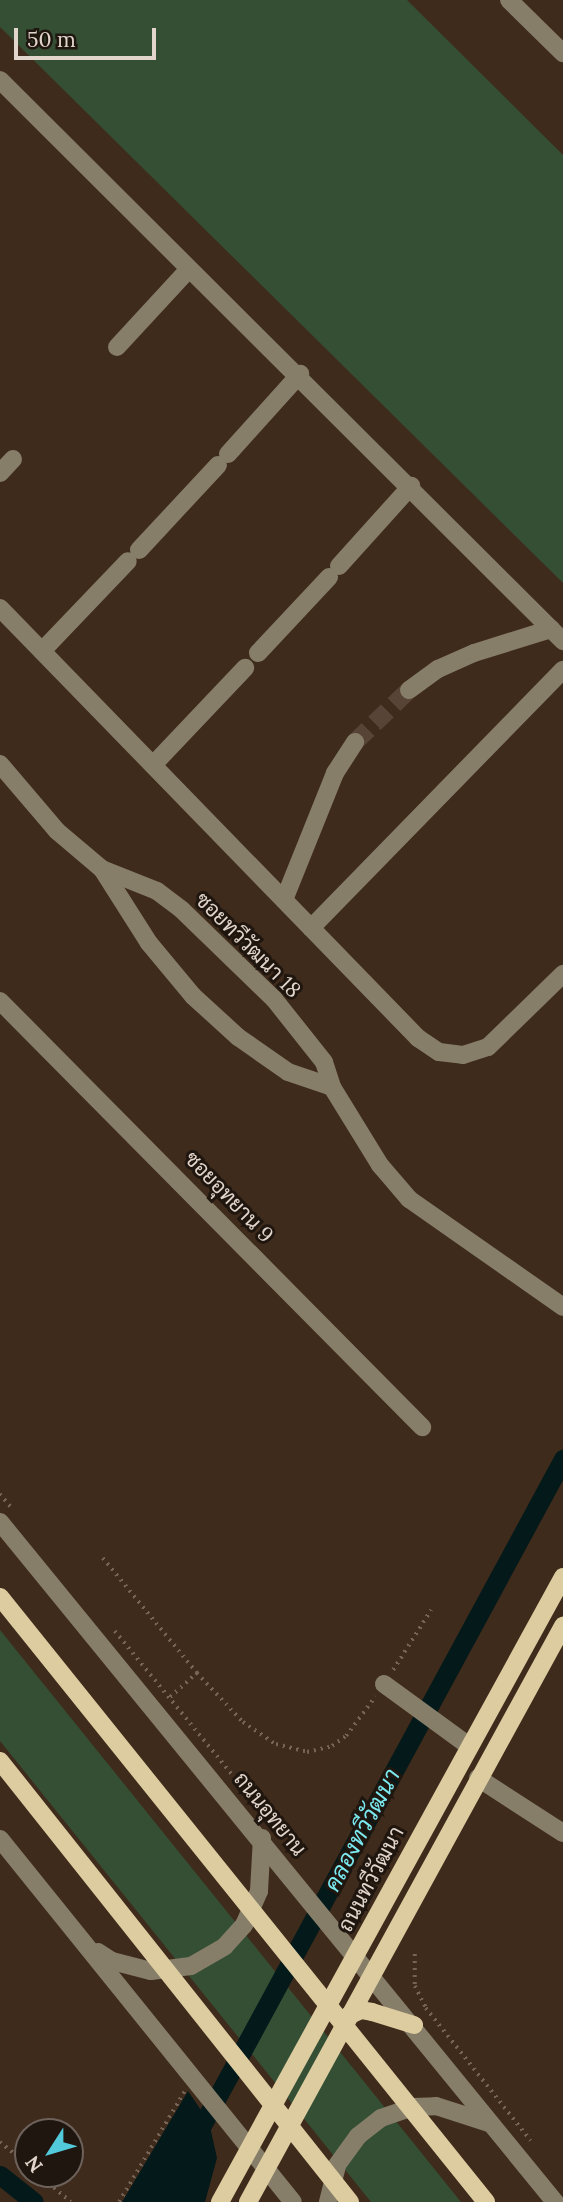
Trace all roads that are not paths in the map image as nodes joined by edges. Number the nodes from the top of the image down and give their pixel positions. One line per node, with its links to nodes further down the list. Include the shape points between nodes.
1 (509, 0): 2 (street)
2 (563, 53)
3 (0, 80): 4 (street)
4 (189, 269): 5 (street); 6 (street)
5 (117, 347)
6 (300, 374): 9 (street); 12 (street)
7 (13, 459): 8 (street)
8 (0, 473)
9 (411, 486): 11 (street); 13 (street)
10 (0, 608): 12 (street)
11 (557, 635): 16 (street, via 474,653 438,669)
12 (42, 651): 19 (street)
13 (257, 653)
14 (245, 668): 19 (street)
15 (563, 670): 22 (street)
16 (409, 690)
17 (355, 742): 21 (street, via 335,773)
18 (0, 764): 20 (street, ซอยทวีวัฒนา 18, via 57,831)
19 (153, 765): 21 (street)
20 (102, 869): 25 (street, ซอยทวีวัฒนา 18, via 149,943 193,996 238,1037 288,1072); 25 (street, ซอยทวีวัฒนา 18, via 157,891 234,958 310,1043 324,1062)
21 (284, 900): 22 (street)
22 (311, 928): 23 (street, via 418,1038 439,1052 463,1055 488,1047)
23 (563, 974)
24 (0, 1001): 27 (street, ซอยอุทยาน 9)
25 (332, 1087): 26 (street, ซอยทวีวัฒนา 18, via 380,1165 409,1199)
26 (557, 1303)
27 (422, 1427)
28 (0, 1522): 37 (street, ถนนอุทยาน)
29 (563, 1577): 33 (main road, ถนนทวีวัฒนา)
30 (0, 1597): 52 (main road, bridge)
31 (563, 1626): 35 (main road)
32 (391, 1688): 33 (street)
33 (469, 1745): 40 (main road, ถนนทวีวัฒนา)
34 (0, 1761): 51 (main road, bridge)
35 (478, 1777): 36 (street); 41 (main road)
36 (563, 1833)
37 (262, 1838): 39 (street, via 258,1891 244,1924 225,1946 191,1966 151,1971 112,1961); 40 (street, ถนนอุทยาน)
38 (0, 1839): 39 (street)
39 (89, 1946): 45 (street)
40 (350, 1949): 41 (street, ถนนอุทยาน); 45 (main road, ถนนทวีวัฒนา)
41 (372, 1974): 42 (main road); 43 (street, ถนนอุทยาน)
42 (348, 2016): 43 (main road, via 372,2011); 46 (main road)
43 (414, 2025): 44 (street, ถนนอุทยาน)
44 (495, 2127): 50 (street, via 471,2114 436,2106 413,2107 381,2118 358,2136 337,2165); 53 (street, ถนนอุทยาน)
45 (245, 2142): 46 (street); 47 (main road, ถนนทวีวัฒนา)
46 (266, 2168): 48 (main road); 49 (street)
47 (220, 2202)
48 (248, 2202)
49 (293, 2202)
50 (327, 2202)
51 (350, 2202)
52 (486, 2202)
53 (555, 2202)

